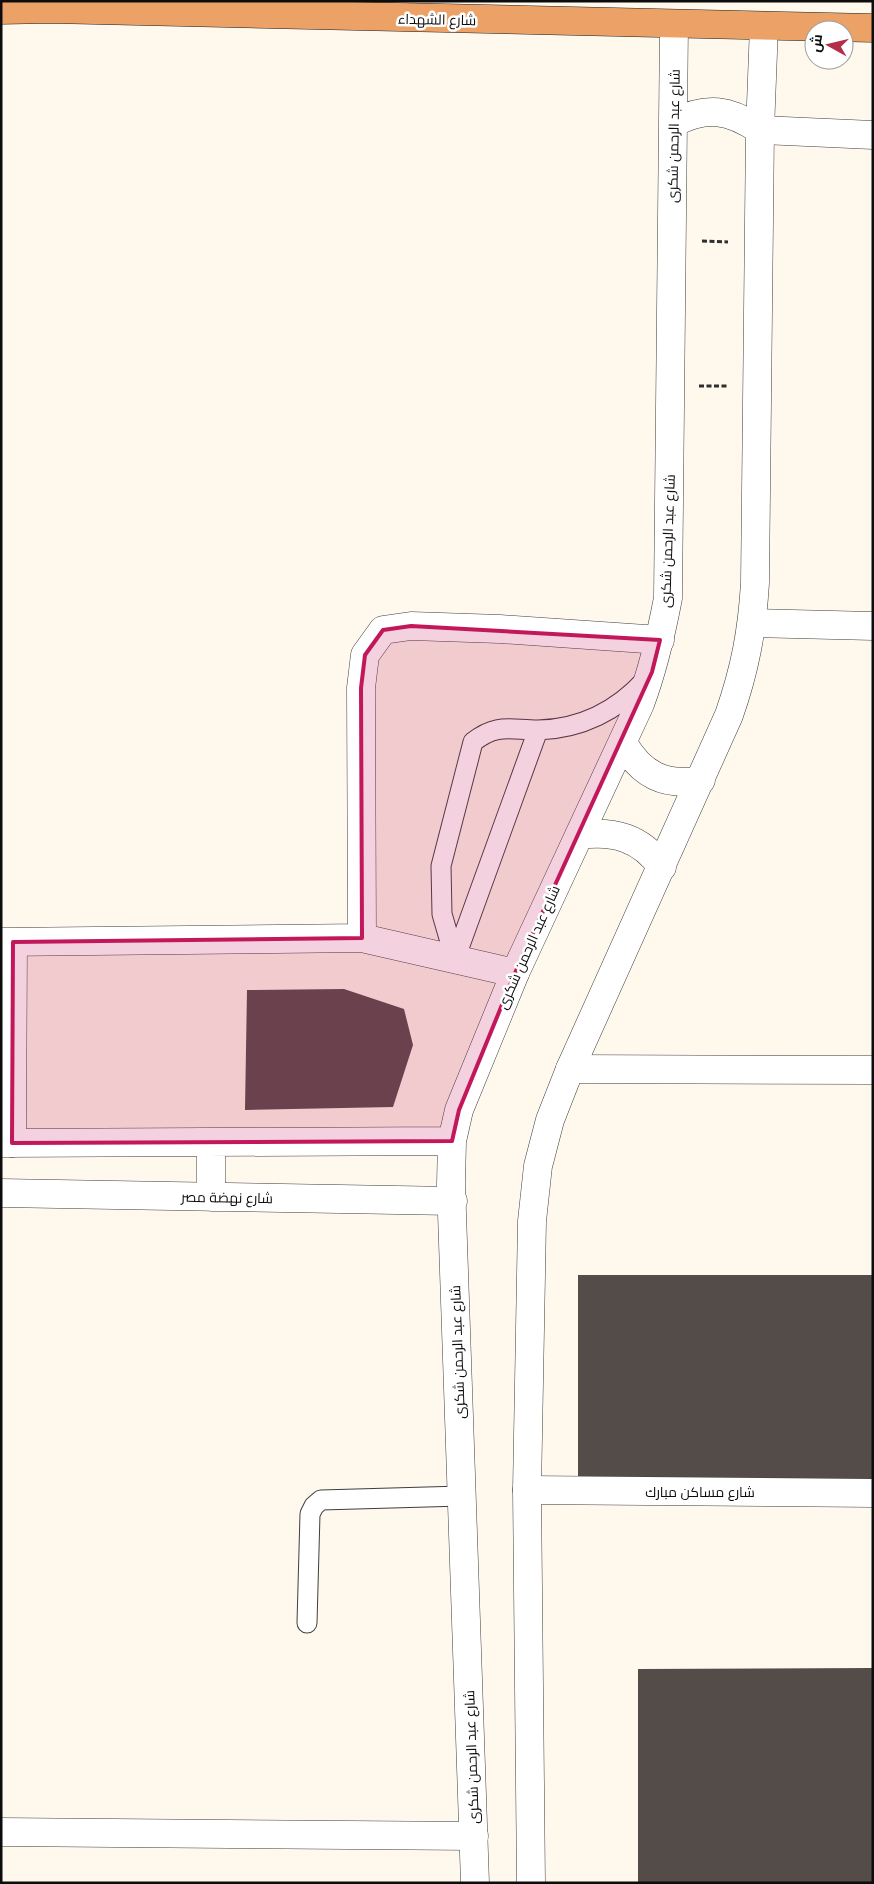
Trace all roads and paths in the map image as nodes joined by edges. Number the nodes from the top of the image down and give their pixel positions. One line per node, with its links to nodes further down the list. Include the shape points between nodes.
1 (1, 10): 2 (highway, شارع الشهداء)
2 (674, 25): 3 (highway, شارع الشهداء); 5 (street, شارع عبد الرحمن شكرى)
3 (764, 26): 4 (highway, شارع الشهداء); 6 (street)
4 (873, 28)
5 (673, 123): 6 (street, via 688,115 725,112 743,118); 8 (street, شارع عبد الرحمن شكرى)
6 (760, 130): 7 (street); 9 (street)
7 (873, 135)
8 (672, 240): 9 (path); 10 (street, شارع عبد الرحمن شكرى)
9 (759, 243): 11 (street)
10 (670, 386): 11 (path); 14 (street, شارع عبد الرحمن شكرى, via 668,598)
11 (758, 386): 12 (street)
12 (752, 623): 13 (street); 18 (street, via 741,679 729,716)
13 (873, 626)
14 (660, 640): 15 (street, شارع عبد الرحمن شكرى); 21 (street, via 500,629 411,626 383,630 365,655 361,688)
15 (652, 672): 16 (lane, via 634,692 590,720 569,727); 17 (street, شارع عبد الرحمن شكرى)
16 (538, 730): 23 (lane); 23 (lane, via 494,729 472,742 441,866 442,914)
17 (622, 743): 18 (street, via 638,766 650,774 675,782); 19 (street, شارع عبد الرحمن شكرى)
18 (701, 780): 20 (street)
19 (579, 835): 20 (street, via 597,832 631,839 649,851); 24 (street, شارع عبد الرحمن شكرى)
20 (662, 867): 25 (street)
21 (362, 938): 22 (street); 23 (street)
22 (7, 942): 29 (street)
23 (455, 960): 24 (street)
24 (515, 973): 27 (street, شارع عبد الرحمن شكرى, via 459,1110)
25 (570, 1069): 26 (street); 33 (street, via 550,1120 538,1166 532,1220)
26 (873, 1070)
27 (452, 1141): 28 (street); 32 (street, شارع عبد الرحمن شكرى)
28 (211, 1142): 29 (street); 31 (street)
29 (7, 1143)
30 (1, 1193): 31 (street, شارع نهضة مصر)
31 (211, 1197): 32 (street, شارع نهضة مصر)
32 (453, 1201): 35 (street, شارع عبد الرحمن شكرى)
33 (527, 1490): 34 (street, شارع مساكن مبارك); 40 (street)
34 (873, 1493)
35 (462, 1496): 36 (lane, via 321,1500 317,1503 310,1514); 38 (street, شارع عبد الرحمن شكرى)
36 (307, 1623)
37 (1, 1832): 38 (street)
38 (474, 1836): 39 (street, شارع عبد الرحمن شكرى)
39 (476, 1883)
40 (531, 1883)

